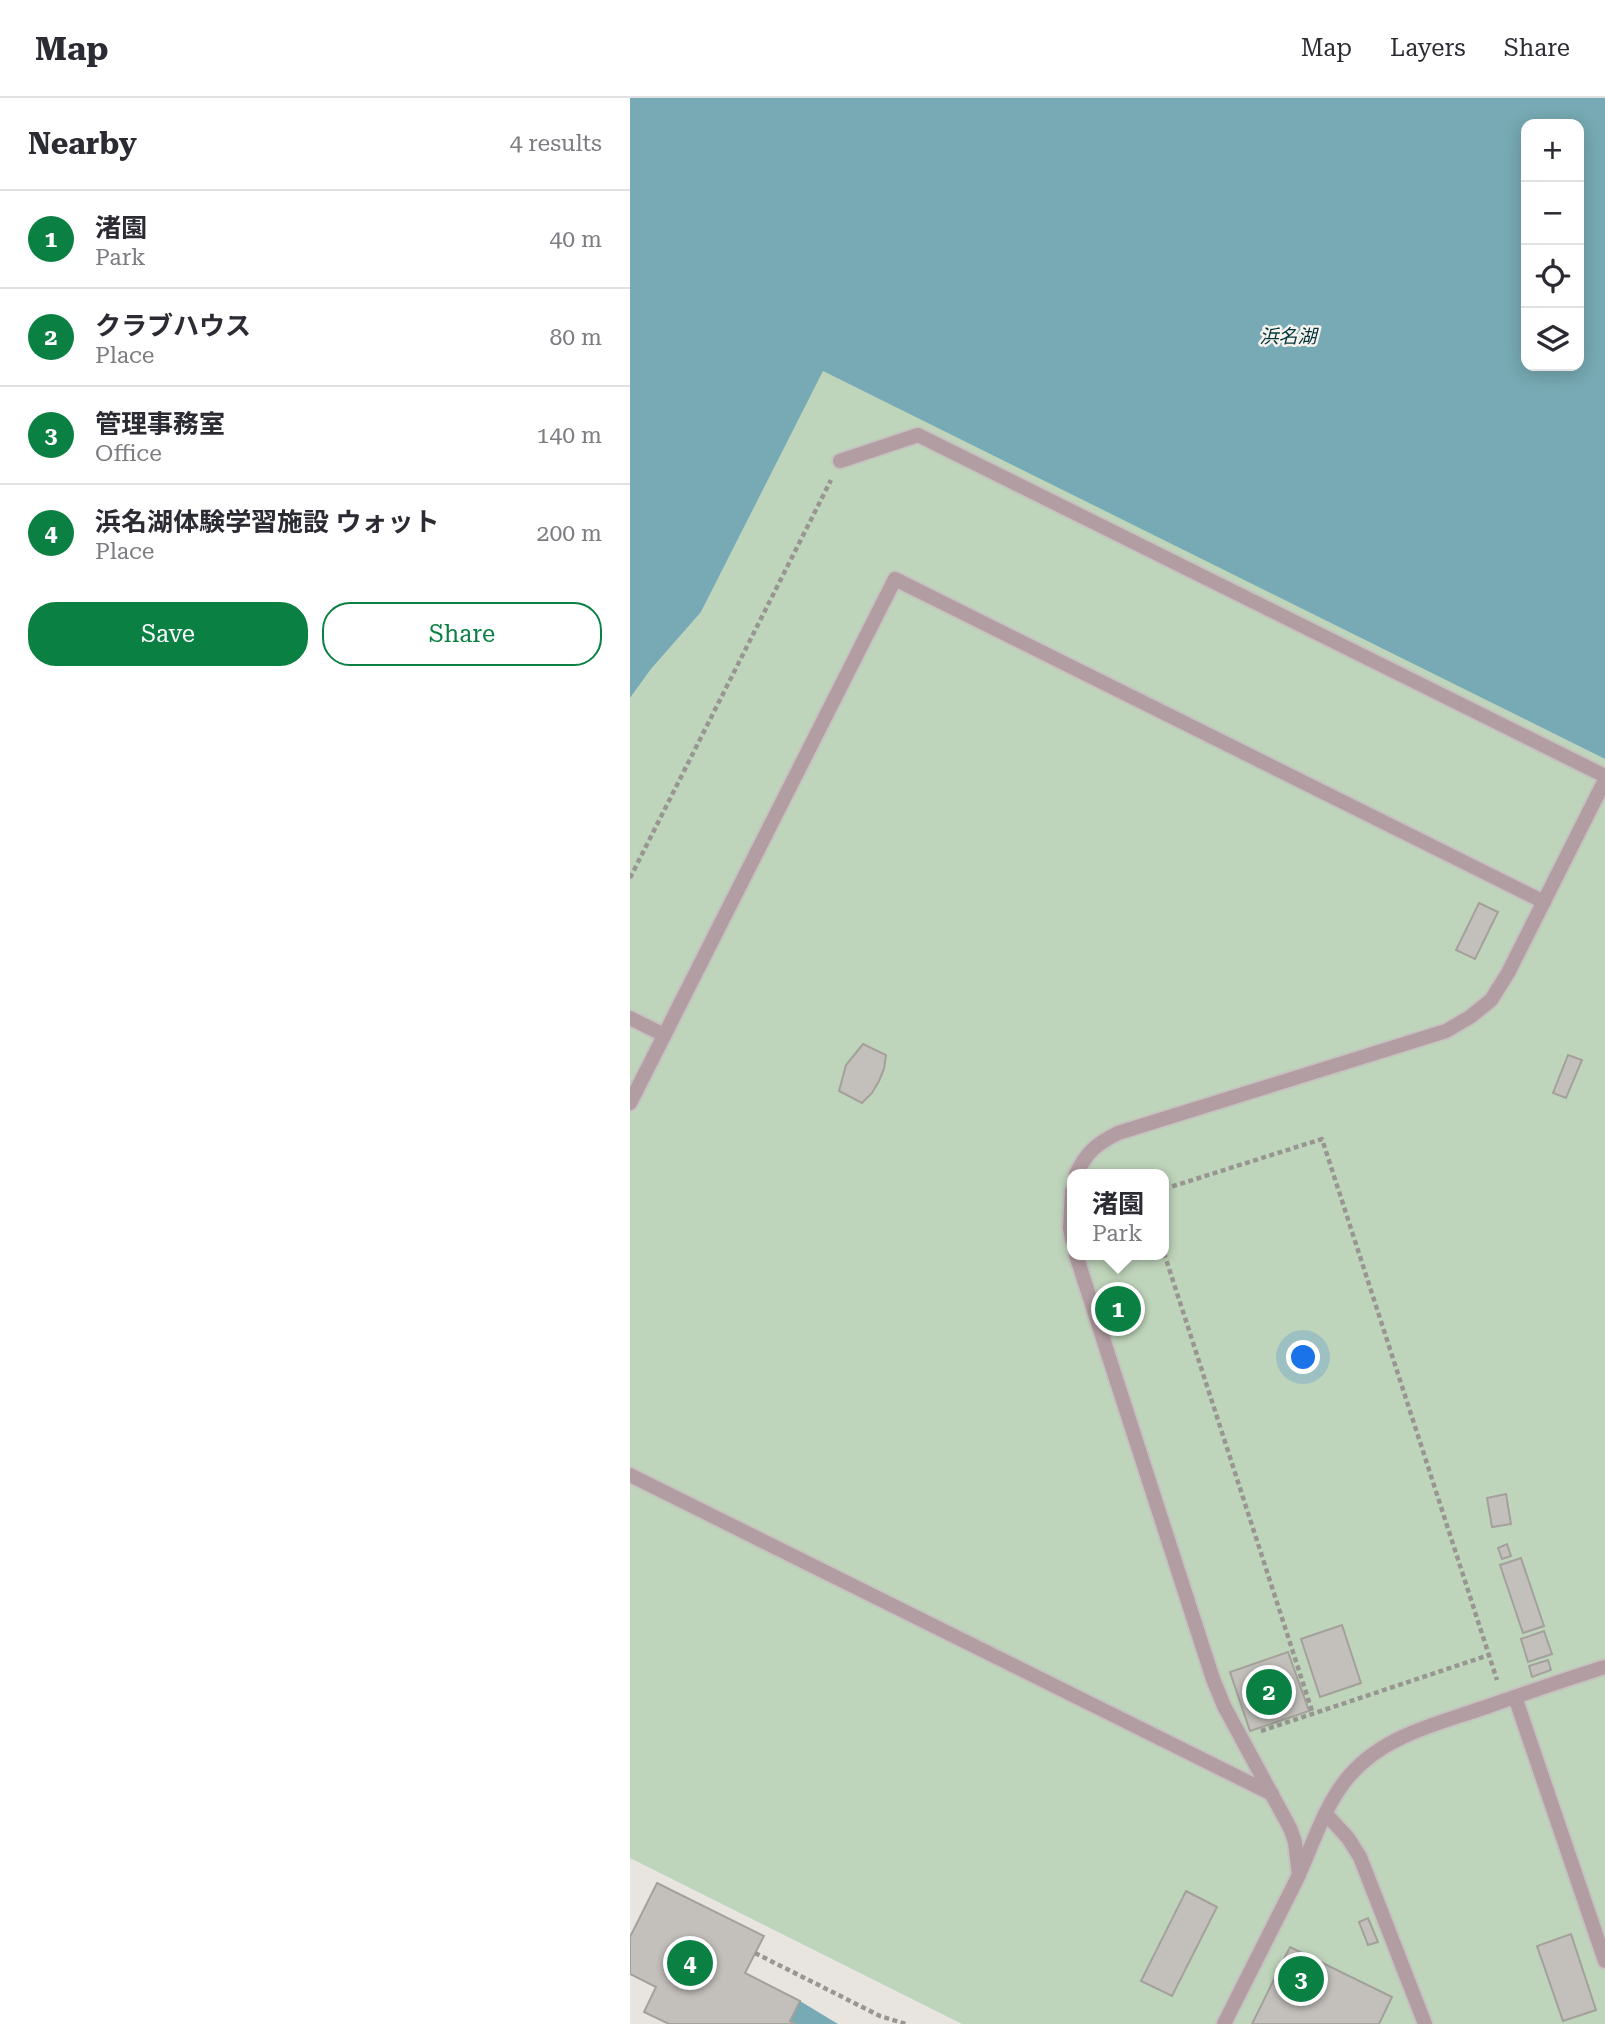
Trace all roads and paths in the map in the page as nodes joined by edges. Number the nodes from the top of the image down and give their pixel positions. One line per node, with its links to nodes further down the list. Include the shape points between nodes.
1 (840, 461): 2 (lane, via 918,435); 3 (path)
2 (1605, 778): 4 (lane)
3 (630, 878)
4 (1544, 902): 6 (lane, via 895,579); 8 (lane, via 1491,1000 1446,1031 1118,1133 1099,1143)
5 (630, 1018): 6 (lane)
6 (664, 1035): 7 (lane)
7 (630, 1103)
8 (1078, 1169)
9 (1169, 1187): 15 (path, via 1322,1139 1489,1655)
10 (1078, 1260): 16 (lane, via 1213,1679)
11 (1166, 1260): 15 (path)
12 (630, 1475): 17 (lane)
13 (1605, 1667): 14 (lane)
14 (1515, 1697): 18 (lane, via 1418,1730 1381,1749 1349,1776); 21 (lane)
15 (1313, 1714): 16 (path)
16 (1242, 1738): 17 (lane)
17 (1272, 1794): 19 (lane, via 1295,1842)
18 (1326, 1814): 19 (lane); 24 (lane, via 1360,1857)
19 (1299, 1875): 23 (lane)
20 (755, 1953): 22 (path, via 880,2016)
21 (1605, 1961)
22 (906, 2024)
23 (1224, 2024)
24 (1425, 2024)

